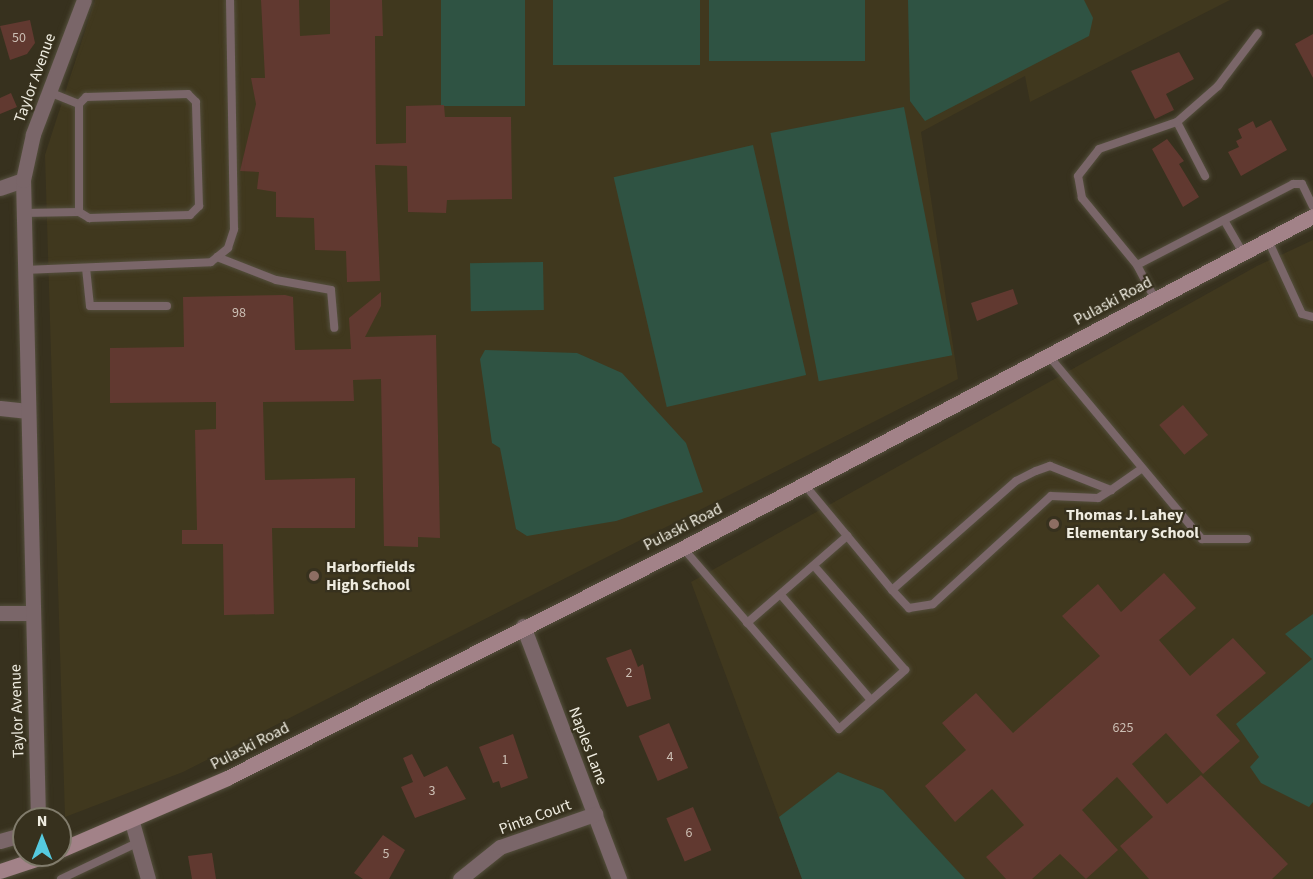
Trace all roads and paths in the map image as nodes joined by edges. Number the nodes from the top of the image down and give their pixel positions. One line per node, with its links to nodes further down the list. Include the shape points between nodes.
1 (84, 0): 4 (street, Taylor Avenue)
2 (230, 0): 17 (lane, via 234,229 228,248)
3 (1258, 33): 6 (lane, via 1218,87)
4 (49, 92): 5 (lane); 8 (street, Taylor Avenue)
5 (79, 104): 11 (lane); 11 (lane, via 86,97 188,94 196,102 199,206 190,215 89,218)
6 (1177, 122): 7 (lane); 18 (lane, via 1099,149 1078,176 1082,198)
7 (1205, 176)
8 (23, 180): 9 (street); 12 (street, Taylor Avenue)
9 (0, 188)
10 (1313, 207): 14 (lane, via 1302,184 1293,184)
11 (79, 212): 12 (lane)
12 (23, 213): 20 (street, Taylor Avenue)
13 (1313, 216): 15 (main road, Pulaski Road)
14 (1224, 220): 16 (lane); 18 (lane)
15 (1268, 240): 16 (main road, Pulaski Road); 23 (lane, via 1302,314)
16 (1243, 253): 21 (main road, Pulaski Road)
17 (217, 257): 19 (lane, via 211,262); 24 (lane, via 276,280 331,290)
18 (1137, 265): 21 (lane)
19 (86, 268): 20 (lane); 22 (lane, via 90,306)
20 (24, 270): 27 (street, Taylor Avenue)
21 (1155, 299): 25 (main road, Pulaski Road)
22 (167, 306)
23 (1313, 318)
24 (334, 328)
25 (1048, 355): 28 (lane); 29 (main road, Pulaski Road)
26 (0, 408): 27 (street)
27 (28, 411): 38 (street, Taylor Avenue)
28 (1142, 468): 30 (lane); 32 (lane, via 1202,539)
29 (804, 484): 31 (lane); 33 (main road, Pulaski Road)
30 (1112, 490): 35 (lane, via 1050,466 1036,471 1016,481); 35 (lane, via 1098,498 1051,496 933,604 909,608)
31 (847, 536): 34 (lane); 35 (lane)
32 (1247, 539)
33 (683, 548): 39 (lane); 40 (main road, Pulaski Road)
34 (815, 567): 36 (lane); 41 (lane, via 905,670)
35 (892, 590)
36 (781, 595): 39 (lane); 41 (lane)
37 (0, 613): 38 (street)
38 (31, 613): 42 (street, Taylor Avenue)
39 (747, 623): 41 (lane, via 839,729)
40 (523, 626): 43 (street, Naples Lane); 44 (main road, Pulaski Road, via 227,778)
41 (871, 700)
42 (38, 807)
43 (595, 814): 49 (street, Pinta Court, via 500,847); 50 (street, Naples Lane)
44 (132, 822): 45 (street); 46 (main road, Pulaski Road)
45 (140, 842): 47 (lane); 48 (street)
46 (72, 845)
47 (61, 879)
48 (148, 879)
49 (460, 879)
50 (620, 879)

